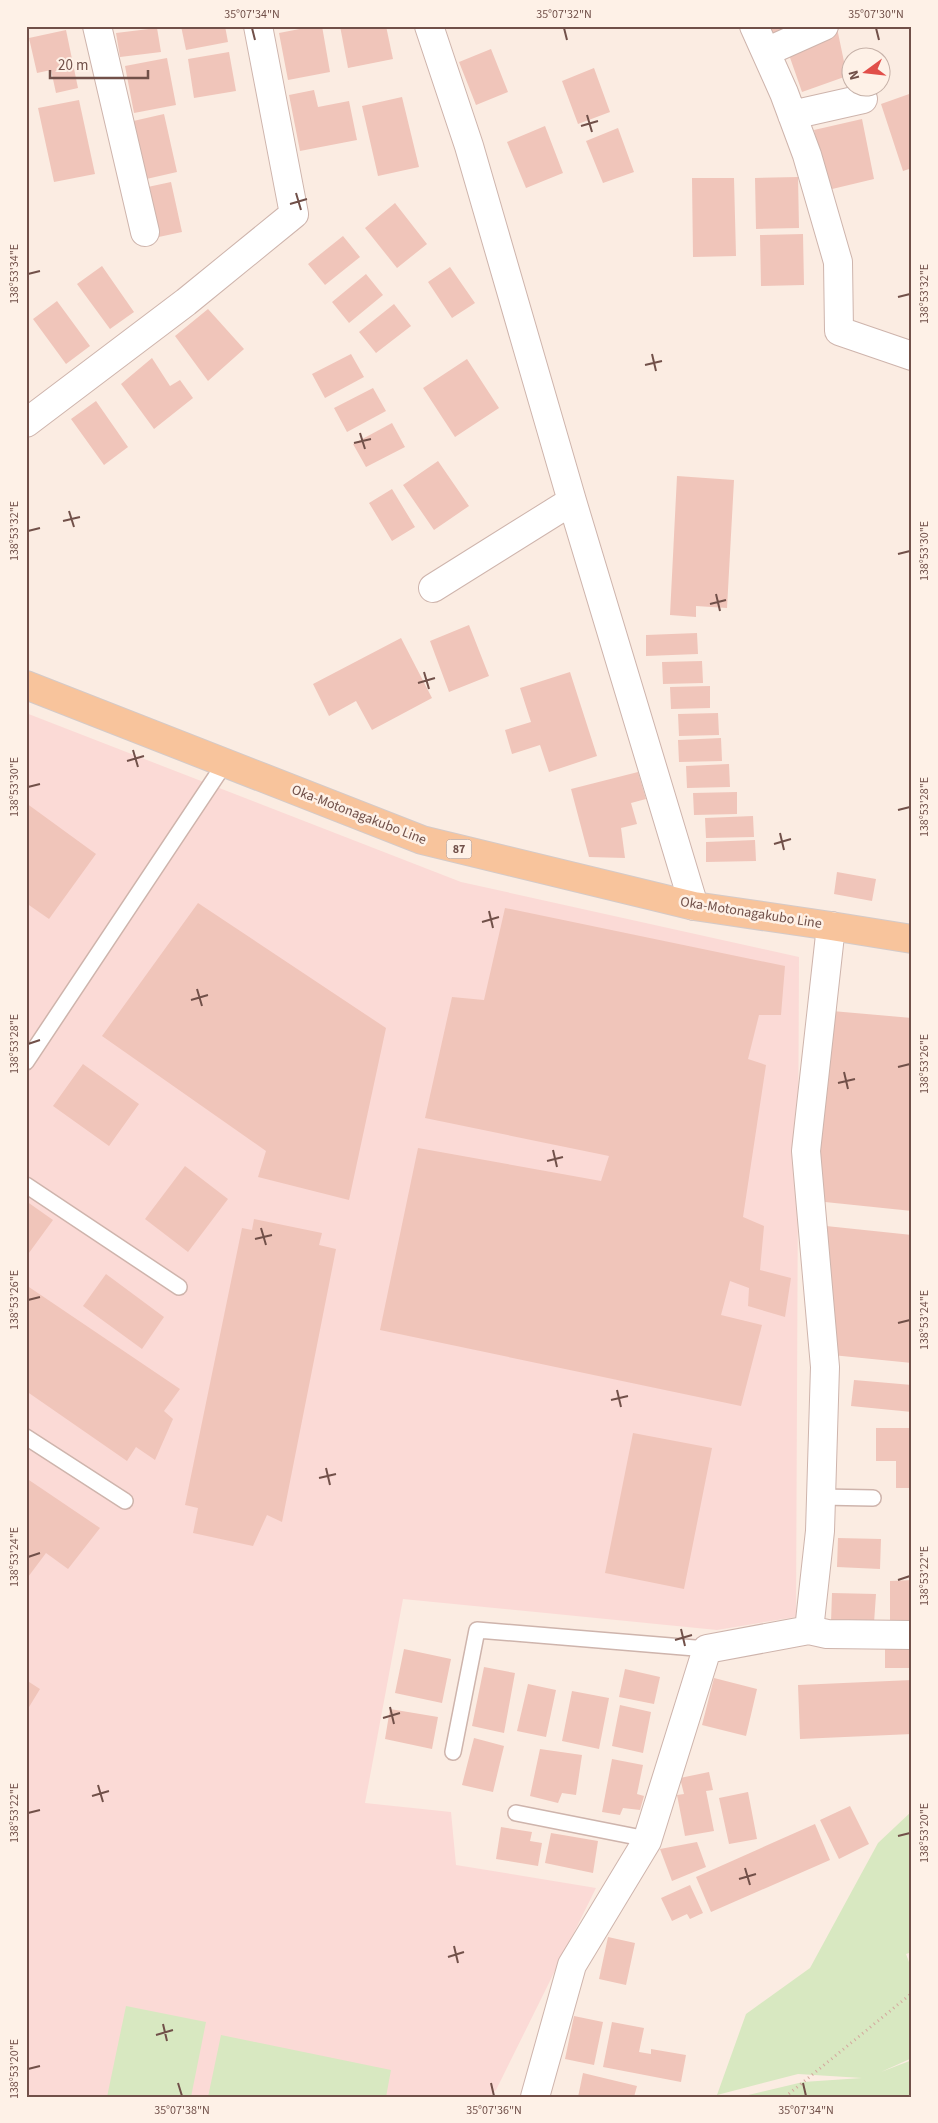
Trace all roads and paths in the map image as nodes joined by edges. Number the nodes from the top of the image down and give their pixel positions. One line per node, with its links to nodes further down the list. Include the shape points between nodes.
1 (97, 26): 9 (street)
2 (258, 26): 11 (street, via 294,214 186,302)
3 (430, 26): 12 (street, via 469,146)
4 (754, 26): 6 (street)
5 (824, 26): 6 (street)
6 (766, 52): 8 (street)
7 (863, 99): 8 (street)
8 (792, 115): 10 (street, via 838,262 839,331)
9 (145, 232)
10 (912, 356)
11 (26, 423)
12 (572, 501): 13 (street); 16 (street)
13 (433, 588)
14 (26, 685): 15 (main road, Oka-Motonagakubo Line / 87)
15 (225, 763): 16 (main road, Oka-Motonagakubo Line / 87, via 422,840); 19 (lane)
16 (694, 906): 17 (main road, Oka-Motonagakubo Line / 87)
17 (831, 926): 18 (main road, Oka-Motonagakubo Line / 87); 23 (street, via 806,1151 825,1367)
18 (912, 940)
19 (28, 1055)
20 (26, 1185): 21 (lane)
21 (179, 1287)
22 (26, 1437): 25 (lane)
23 (821, 1497): 24 (lane); 26 (street)
24 (874, 1498)
25 (125, 1501)
26 (809, 1630): 27 (street, via 827,1634); 28 (street)
27 (912, 1635)
28 (707, 1649): 29 (lane, via 477,1630); 31 (street)
29 (453, 1752)
30 (516, 1813): 31 (lane)
31 (647, 1839): 33 (street, via 572,1966)
32 (912, 1993): 34 (path)
33 (536, 2097)
34 (785, 2097)

